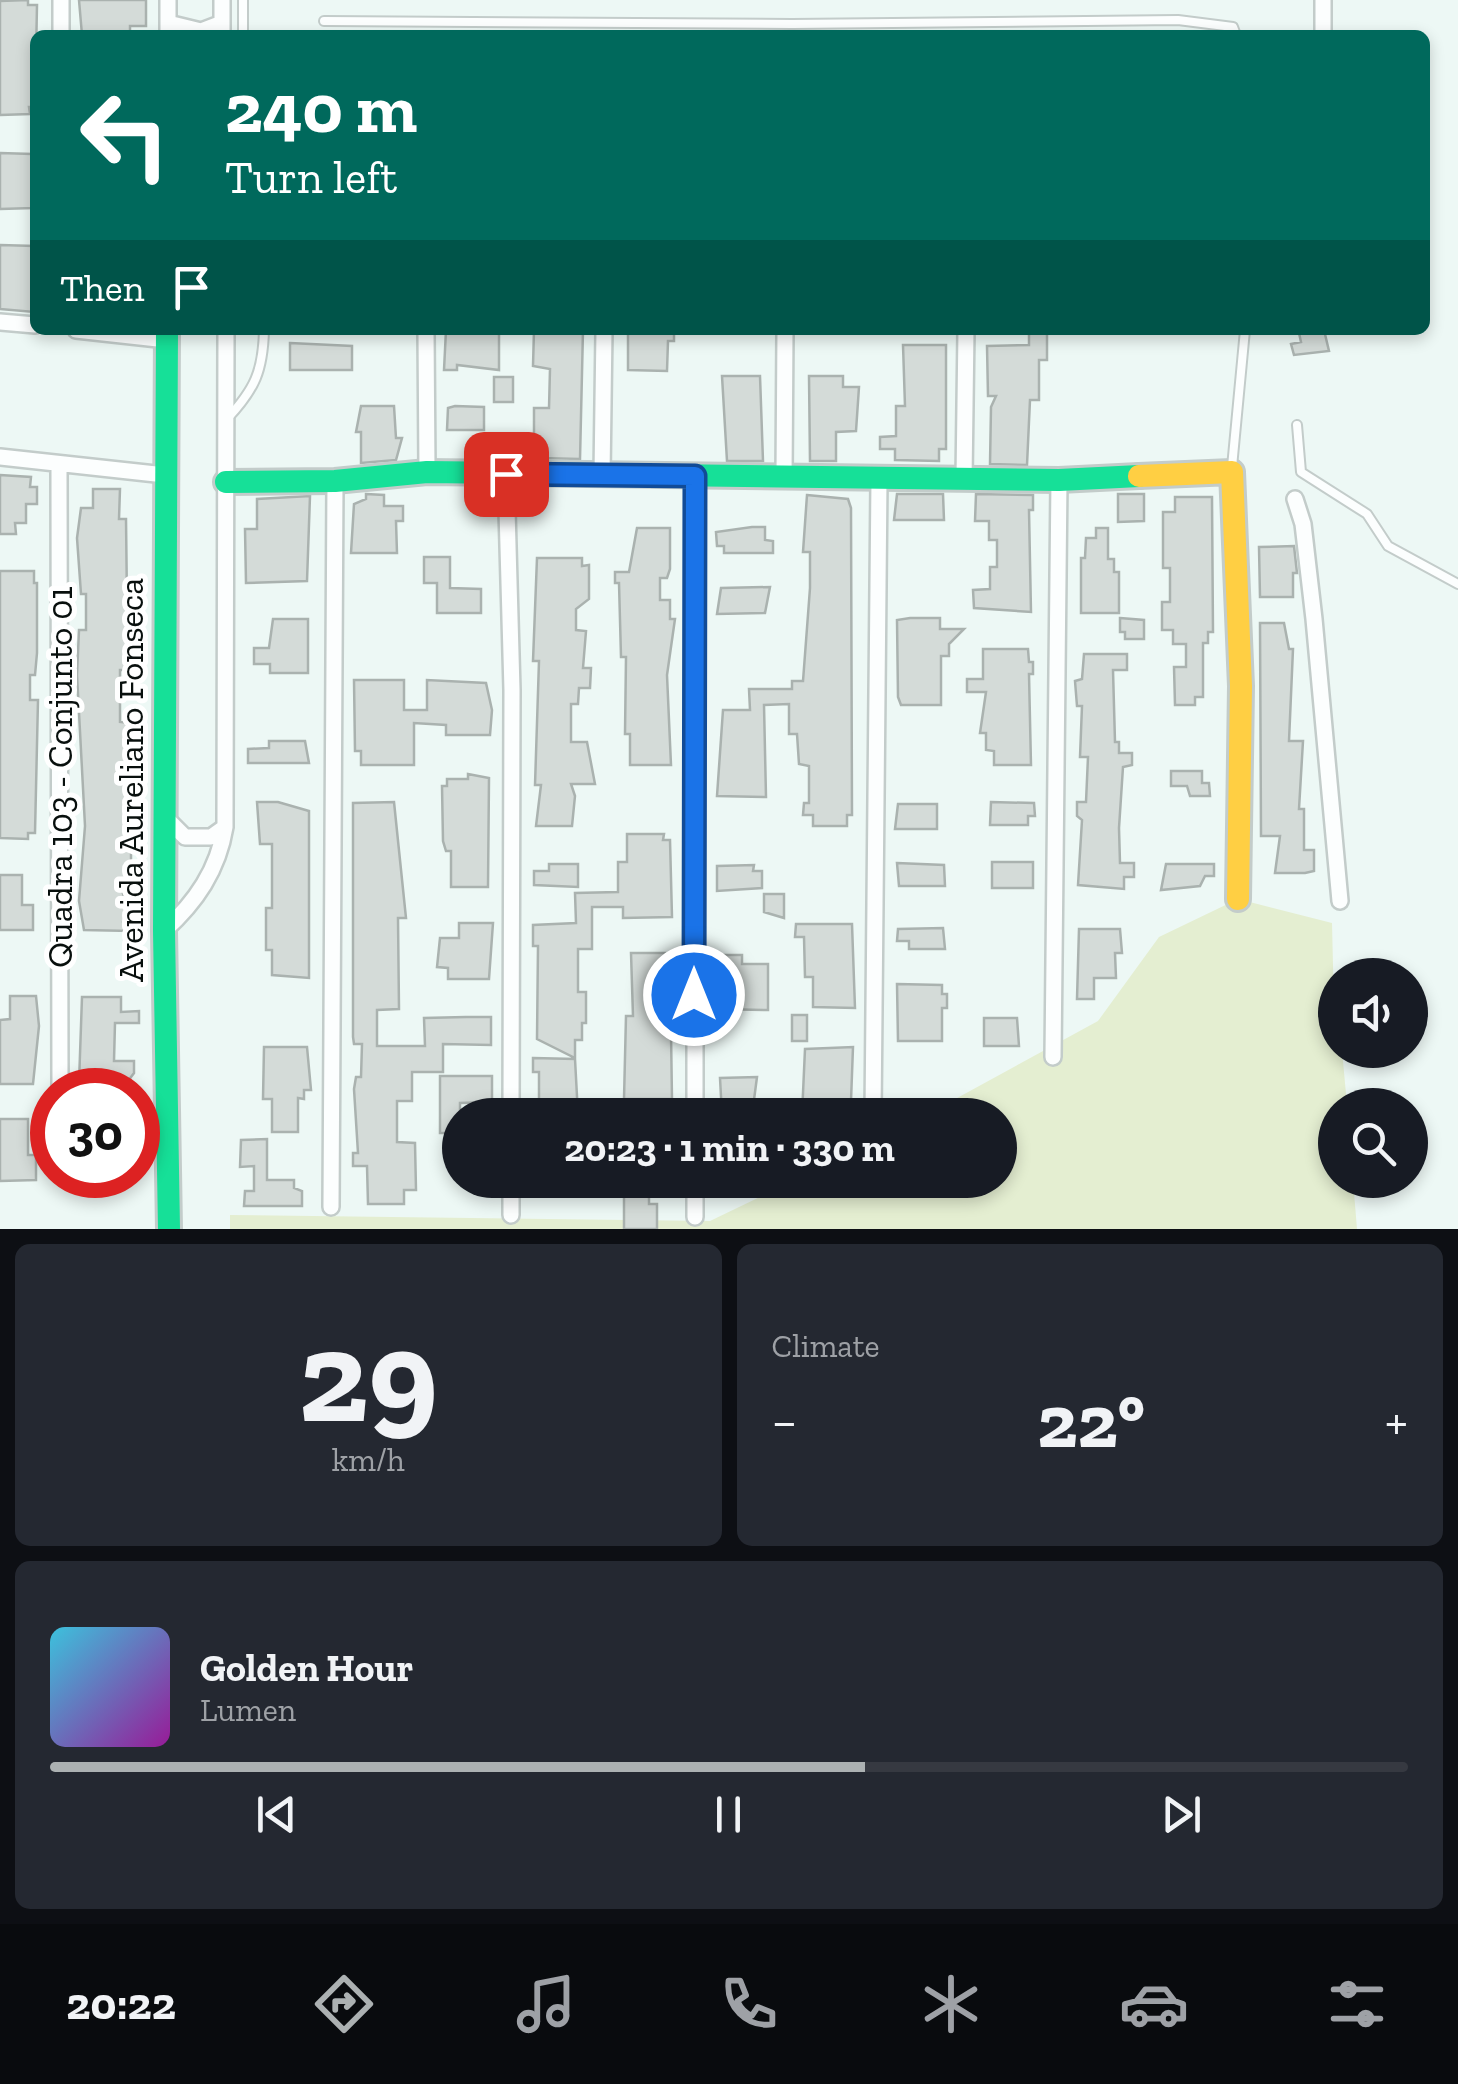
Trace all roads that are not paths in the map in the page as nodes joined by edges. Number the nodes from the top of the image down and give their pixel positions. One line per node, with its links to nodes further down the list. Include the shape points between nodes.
1 (61, 0): 9 (street)
2 (168, 0): 7 (street)
3 (222, 0): 8 (street)
4 (243, 0): 10 (lane)
5 (1323, 0): 12 (street)
6 (324, 21): 11 (lane, via 1178,20)
7 (168, 29)
8 (222, 29)
9 (61, 30)
10 (243, 30)
11 (1234, 30)
12 (1323, 30)
13 (0, 322): 14 (street)
14 (30, 325)
15 (167, 335): 30 (street, Avenida Aureliano Fonseca)
16 (226, 335): 23 (street)
17 (264, 335): 23 (lane, via 257,384)
18 (426, 335): 27 (street)
19 (604, 335): 31 (street)
20 (786, 335): 33 (street)
21 (966, 335): 34 (street)
22 (1245, 335): 28 (lane)
23 (227, 419): 38 (street)
24 (1297, 425): 40 (lane, via 1300,472 1367,514 1388,546)
25 (0, 457): 26 (street)
26 (59, 464): 30 (street); 47 (street, Quadra 103 - Conjunto 01)
27 (427, 472): 29 (street); 37 (street)
28 (1232, 472): 36 (street); 43 (street, via 1241,686)
29 (506, 474): 31 (street); 48 (street)
30 (165, 475): 41 (street, Avenida Aureliano Fonseca)
31 (602, 475): 32 (street)
32 (695, 476): 33 (street); 49 (street)
33 (784, 477): 35 (street)
34 (964, 479): 35 (street); 36 (street)
35 (879, 480): 50 (street)
36 (1059, 480): 46 (street)
37 (334, 481): 38 (street); 53 (street)
38 (226, 482): 42 (street)
39 (1295, 499): 44 (street, via 1314,619)
40 (1458, 584)
41 (166, 818): 42 (street, via 185,838 211,837); 45 (street, Avenida Aureliano Fonseca)
42 (225, 827): 45 (street, via 216,866)
43 (1238, 898)
44 (1340, 901)
45 (164, 931): 56 (street, Avenida Aureliano Fonseca)
46 (1053, 1057)
47 (60, 1068)
48 (511, 1098)
49 (694, 1098)
50 (874, 1098)
51 (511, 1198): 54 (street)
52 (694, 1198): 55 (street)
53 (331, 1207)
54 (511, 1214)
55 (694, 1217)
56 (169, 1229)

